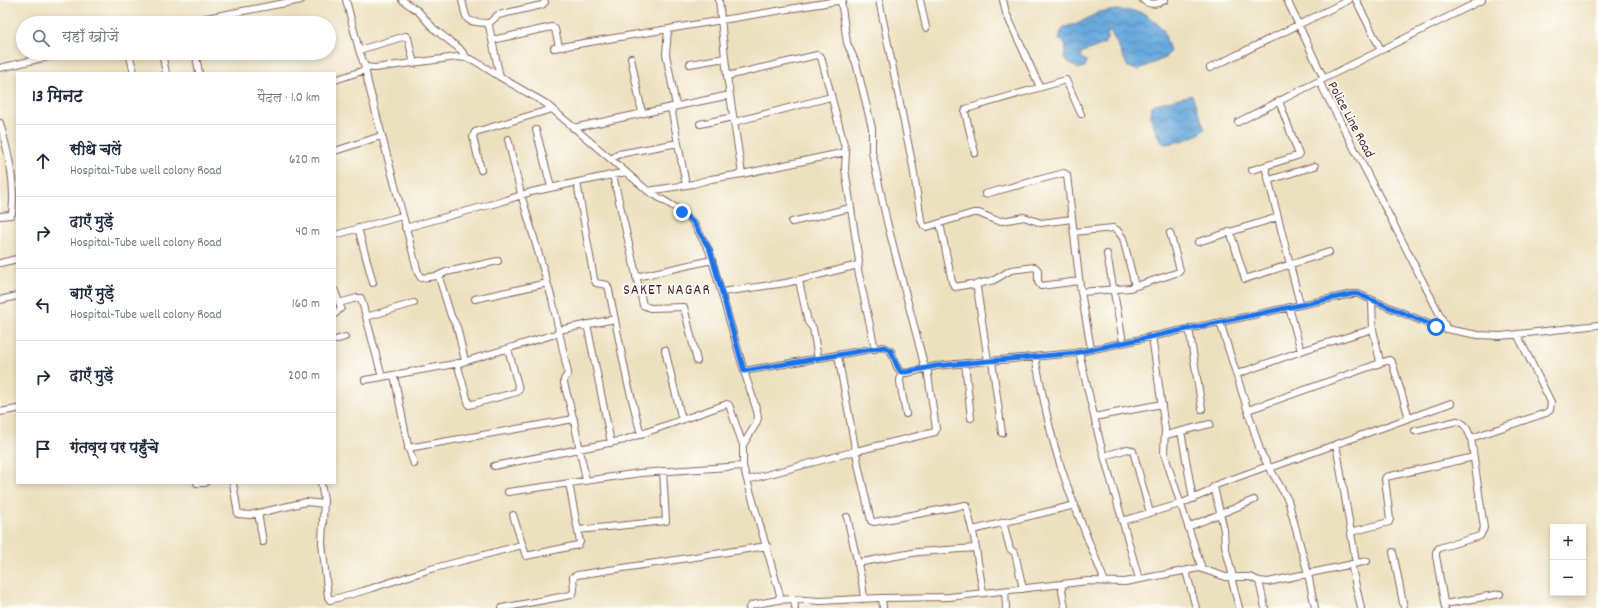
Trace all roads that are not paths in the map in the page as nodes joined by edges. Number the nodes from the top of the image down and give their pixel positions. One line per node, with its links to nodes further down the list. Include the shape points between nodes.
1 (301, 0): 18 (street)
2 (346, 0): 25 (street)
3 (402, 0): 27 (street, via 418,11)
4 (462, 0): 20 (street, via 466,18 470,22)
5 (719, 0): 19 (street)
6 (842, 0): 16 (street); 154 (street, via 847,43 856,63 872,128 872,152 887,222)
7 (878, 0): 88 (street, via 913,167 921,220 927,227)
8 (920, 0): 22 (street)
9 (1003, 0): 46 (street, via 1006,14)
10 (1143, 0): 17 (street, via 1152,4)
11 (1287, 0): 21 (street)
12 (1349, 0): 21 (street)
13 (1356, 0): 26 (street)
14 (1482, 0): 26 (street, Police Line Road)
15 (547, 1): 20 (street, via 542,5 497,16)
16 (825, 1): 19 (street)
17 (1163, 1)
18 (226, 16)
19 (722, 20): 23 (street); 29 (street)
20 (488, 24): 24 (street)
21 (1298, 24): 37 (street); 45 (street)
22 (926, 28)
23 (668, 29): 24 (street, via 556,47 555,29 552,27); 50 (street, via 666,54)
24 (492, 40): 43 (street)
25 (359, 50): 34 (street, via 406,36); 38 (street)
26 (1381, 50): 45 (street, Police Line Road)
27 (467, 58): 34 (street, via 458,57); 43 (street)
28 (631, 58): 52 (street)
29 (726, 58): 35 (street); 42 (street)
30 (34, 60): 36 (street)
31 (131, 60): 39 (street)
32 (163, 60): 40 (street)
33 (197, 60): 41 (street)
34 (414, 64): 38 (street)
35 (690, 64)
36 (0, 68)
37 (1210, 68)
38 (365, 69): 44 (street); 60 (street)
39 (134, 72)
40 (166, 72)
41 (199, 72)
42 (727, 76): 47 (street); 48 (street, via 817,55 823,62)
43 (500, 77): 51 (street)
44 (336, 80)
45 (1321, 80): 49 (street); 132 (street, Police Line Road)
46 (1040, 87): 53 (street, via 1068,81); 65 (street, via 966,108)
47 (730, 95): 50 (street); 54 (street)
48 (831, 97): 54 (street); 64 (street)
49 (1279, 102): 55 (street); 67 (street, via 1299,155)
50 (673, 107): 52 (street); 62 (street)
51 (552, 109): 58 (street); 69 (street, via 475,132 473,137)
52 (642, 113): 58 (street)
53 (1081, 114)
54 (734, 120): 56 (street); 72 (street)
55 (1238, 122)
56 (700, 124)
57 (0, 126): 82 (street, via 12,178)
58 (573, 128): 66 (street)
59 (536, 130): 77 (street)
60 (381, 136): 63 (street); 84 (street)
61 (508, 139): 79 (street)
62 (678, 143): 66 (street, via 619,154); 76 (street)
63 (336, 151)
64 (846, 152): 72 (street); 81 (street, via 845,170)
65 (975, 153)
66 (611, 159): 71 (street)
67 (1265, 166): 70 (street); 74 (street)
68 (1314, 166): 74 (street)
69 (481, 170)
70 (1252, 170)
71 (626, 172): 73 (street); 78 (street)
72 (742, 174): 76 (street)
73 (613, 175): 75 (street); 105 (street)
74 (1269, 180): 85 (street)
75 (576, 182): 77 (street); 126 (street, via 594,279 597,284 607,285)
76 (686, 185): 78 (street)
77 (551, 187): 79 (street)
78 (648, 191): 99 (street, via 693,222 710,250)
79 (521, 194): 90 (street); 109 (street)
80 (985, 194): 86 (street, via 1066,173)
81 (850, 208): 87 (street); 103 (street)
82 (14, 215): 83 (street)
83 (0, 216)
84 (402, 216): 89 (street); 90 (street)
85 (1278, 217): 91 (street); 102 (street)
86 (1072, 219): 88 (street, via 1041,224 1024,217 1000,221 973,213); 92 (street)
87 (792, 222)
88 (940, 223): 110 (street, via 952,282 955,287)
89 (358, 228): 94 (street); 108 (street)
90 (405, 228): 104 (street, via 419,277)
91 (1230, 231): 95 (street); 102 (street, via 1245,279)
92 (1074, 232): 107 (street); 111 (street, via 1113,228 1117,230 1123,238)
93 (1170, 233): 111 (street, via 1180,270)
94 (336, 235)
95 (1198, 242)
96 (1329, 252): 102 (street)
97 (1107, 254): 112 (street)
98 (16, 259): 101 (street)
99 (712, 260): 105 (street); 113 (street)
100 (498, 261): 104 (street)
101 (0, 263)
102 (1290, 265): 122 (street)
103 (858, 266): 106 (street); 140 (street)
104 (437, 276): 148 (street, via 457,327)
105 (636, 277): 149 (street, via 644,306 684,307)
106 (799, 281): 113 (street); 147 (street, via 808,322 813,328)
107 (1079, 281): 110 (street, via 1041,286 1035,267 1011,270 994,280); 114 (street)
108 (372, 283)
109 (547, 283): 117 (street); 133 (street, via 554,303)
110 (974, 285): 150 (street, via 977,288)
111 (1135, 286): 112 (street)
112 (1114, 290): 114 (street); 138 (street)
113 (722, 292): 155 (street)
114 (1081, 292): 141 (street)
115 (336, 294): 120 (street)
116 (16, 296): 118 (street)
117 (475, 299)
118 (0, 300)
119 (1372, 301): 122 (street, via 1352,294); 131 (street); 132 (street)
120 (339, 303): 124 (street, via 340,310); 125 (street, via 361,298)
121 (414, 304): 125 (street)
122 (1300, 304): 123 (street)
123 (1289, 307): 127 (street); 143 (street)
124 (336, 313)
125 (366, 317): 159 (street)
126 (615, 319): 128 (street); 177 (street)
127 (1220, 322): 130 (street); 157 (street)
128 (587, 324): 133 (street); 180 (street)
129 (1598, 325): 134 (street)
130 (1189, 328): 135 (street); 164 (street)
131 (1374, 329): 143 (street); 151 (street)
132 (1447, 329): 134 (street, via 1490,336)
133 (559, 332): 139 (street); 171 (street, via 568,373 564,383)
134 (1517, 334): 179 (street, via 1551,402 1550,410)
135 (1152, 336): 138 (street); 162 (street)
136 (345, 337): 137 (street)
137 (336, 340)
138 (1123, 342): 141 (street)
139 (508, 348): 148 (street); 152 (street, via 519,389 517,392 469,405)
140 (875, 349): 145 (street); 156 (street, via 888,348)
141 (1091, 349): 144 (street)
142 (665, 350): 172 (street)
143 (1301, 351): 157 (street)
144 (1079, 352): 146 (street); 168 (street)
145 (838, 356): 147 (street); 185 (street)
146 (1035, 357): 150 (street); 204 (street, via 1054,444)
147 (818, 359): 155 (street)
148 (465, 361): 152 (street)
149 (697, 361)
150 (990, 361): 153 (street); 176 (street)
151 (1380, 362): 165 (street); 170 (street, via 1392,362)
152 (457, 363): 158 (street)
153 (965, 363): 154 (street); 169 (street)
154 (926, 368): 156 (street); 185 (street, via 935,432)
155 (744, 371): 182 (street, via 758,418)
156 (901, 372): 167 (street, via 900,382)
157 (1236, 374): 165 (street)
158 (394, 375): 159 (street); 183 (street)
159 (382, 377): 160 (street)
160 (365, 380)
161 (1451, 403): 170 (street)
162 (1162, 404): 168 (street); 178 (street)
163 (16, 409): 166 (street)
164 (1202, 409)
165 (1248, 410): 191 (street, via 1261,453)
166 (0, 412)
167 (906, 414)
168 (1094, 417): 186 (street)
169 (971, 418)
170 (1409, 418): 181 (street)
171 (574, 419): 183 (street); 184 (street)
172 (682, 420): 177 (street); 182 (street, via 728,404)
173 (1210, 424): 174 (street)
174 (1181, 431): 178 (street); 200 (street)
175 (1415, 431): 179 (street, via 1457,421 1462,422)
176 (1002, 433)
177 (641, 434): 180 (street)
178 (1166, 435): 203 (street, via 1164,453)
179 (1471, 438): 187 (street)
180 (611, 443): 184 (street)
181 (1336, 444): 191 (street); 215 (street)
182 (743, 445): 190 (street)
183 (408, 448): 188 (street)
184 (580, 450): 189 (street); 193 (street)
185 (856, 451): 194 (street); 214 (street, via 870,520 873,522 965,505)
186 (1104, 456): 206 (street, via 1128,449 1132,451); 210 (street)
187 (1474, 457): 215 (street, via 1386,477 1389,522); 241 (street, via 1484,528 1480,536 1439,548 1436,552)
188 (414, 464)
189 (494, 466)
190 (742, 466): 192 (street); 194 (street)
191 (1269, 467): 198 (street); 226 (street, via 1288,500)
192 (664, 471): 193 (street); 213 (street, via 666,521)
193 (586, 480): 195 (street)
194 (747, 480): 218 (street)
195 (569, 483): 199 (street); 213 (street)
196 (233, 484): 205 (street, via 238,514 246,516)
197 (320, 484): 202 (street)
198 (1214, 487): 200 (street); 207 (street)
199 (508, 492)
200 (1193, 498): 203 (street)
201 (1254, 500): 207 (street)
202 (324, 504): 205 (street, via 306,502); 217 (street, via 323,548 330,600)
203 (1180, 504): 206 (street); 212 (street)
204 (1075, 505): 211 (street); 230 (street)
205 (258, 513): 216 (street)
206 (1150, 513): 210 (street)
207 (1221, 514): 212 (street); 227 (street)
208 (513, 515): 217 (street)
209 (847, 517): 222 (street)
210 (1122, 521): 228 (street)
211 (1003, 522): 214 (street); 232 (street, via 1010,549 1015,553)
212 (1188, 527): 224 (street)
213 (578, 530): 217 (street, via 578,545 528,556)
214 (972, 530): 219 (street)
215 (1351, 532): 223 (street)
216 (263, 542)
217 (522, 545)
218 (766, 546): 239 (street, via 780,590); 242 (street, via 577,575 574,577 574,591 571,595)
219 (976, 548): 222 (street, via 918,552); 234 (street)
220 (1393, 552): 254 (street)
221 (1367, 561): 223 (street)
222 (857, 562): 238 (street)
223 (1353, 564): 226 (street); 253 (street)
224 (1202, 569): 225 (street); 227 (street, via 1226,578)
225 (1186, 570): 228 (street); 249 (street)
226 (1308, 574): 229 (street, via 1268,582); 252 (street)
227 (1232, 577): 229 (street, via 1250,577); 250 (street)
228 (1139, 579): 230 (street)
229 (1259, 581): 251 (street)
230 (1106, 582): 231 (street)
231 (1061, 584): 232 (street); 248 (street)
232 (1023, 589): 233 (street)
233 (1005, 591): 234 (street); 247 (street)
234 (983, 594): 236 (street)
235 (1500, 594): 241 (street)
236 (882, 598): 238 (street); 246 (street)
237 (794, 599): 239 (street); 240 (street); 244 (street)
238 (864, 599): 240 (street)
239 (778, 600): 243 (street, via 752,605)
240 (838, 600): 245 (street)
241 (1445, 606)
242 (502, 608)
243 (749, 608)
244 (795, 608)
245 (839, 608)
246 (883, 608)
247 (1006, 608)
248 (1065, 608)
249 (1196, 608)
250 (1240, 608)
251 (1265, 608)
252 (1315, 608)
253 (1361, 608)
254 (1404, 608)

